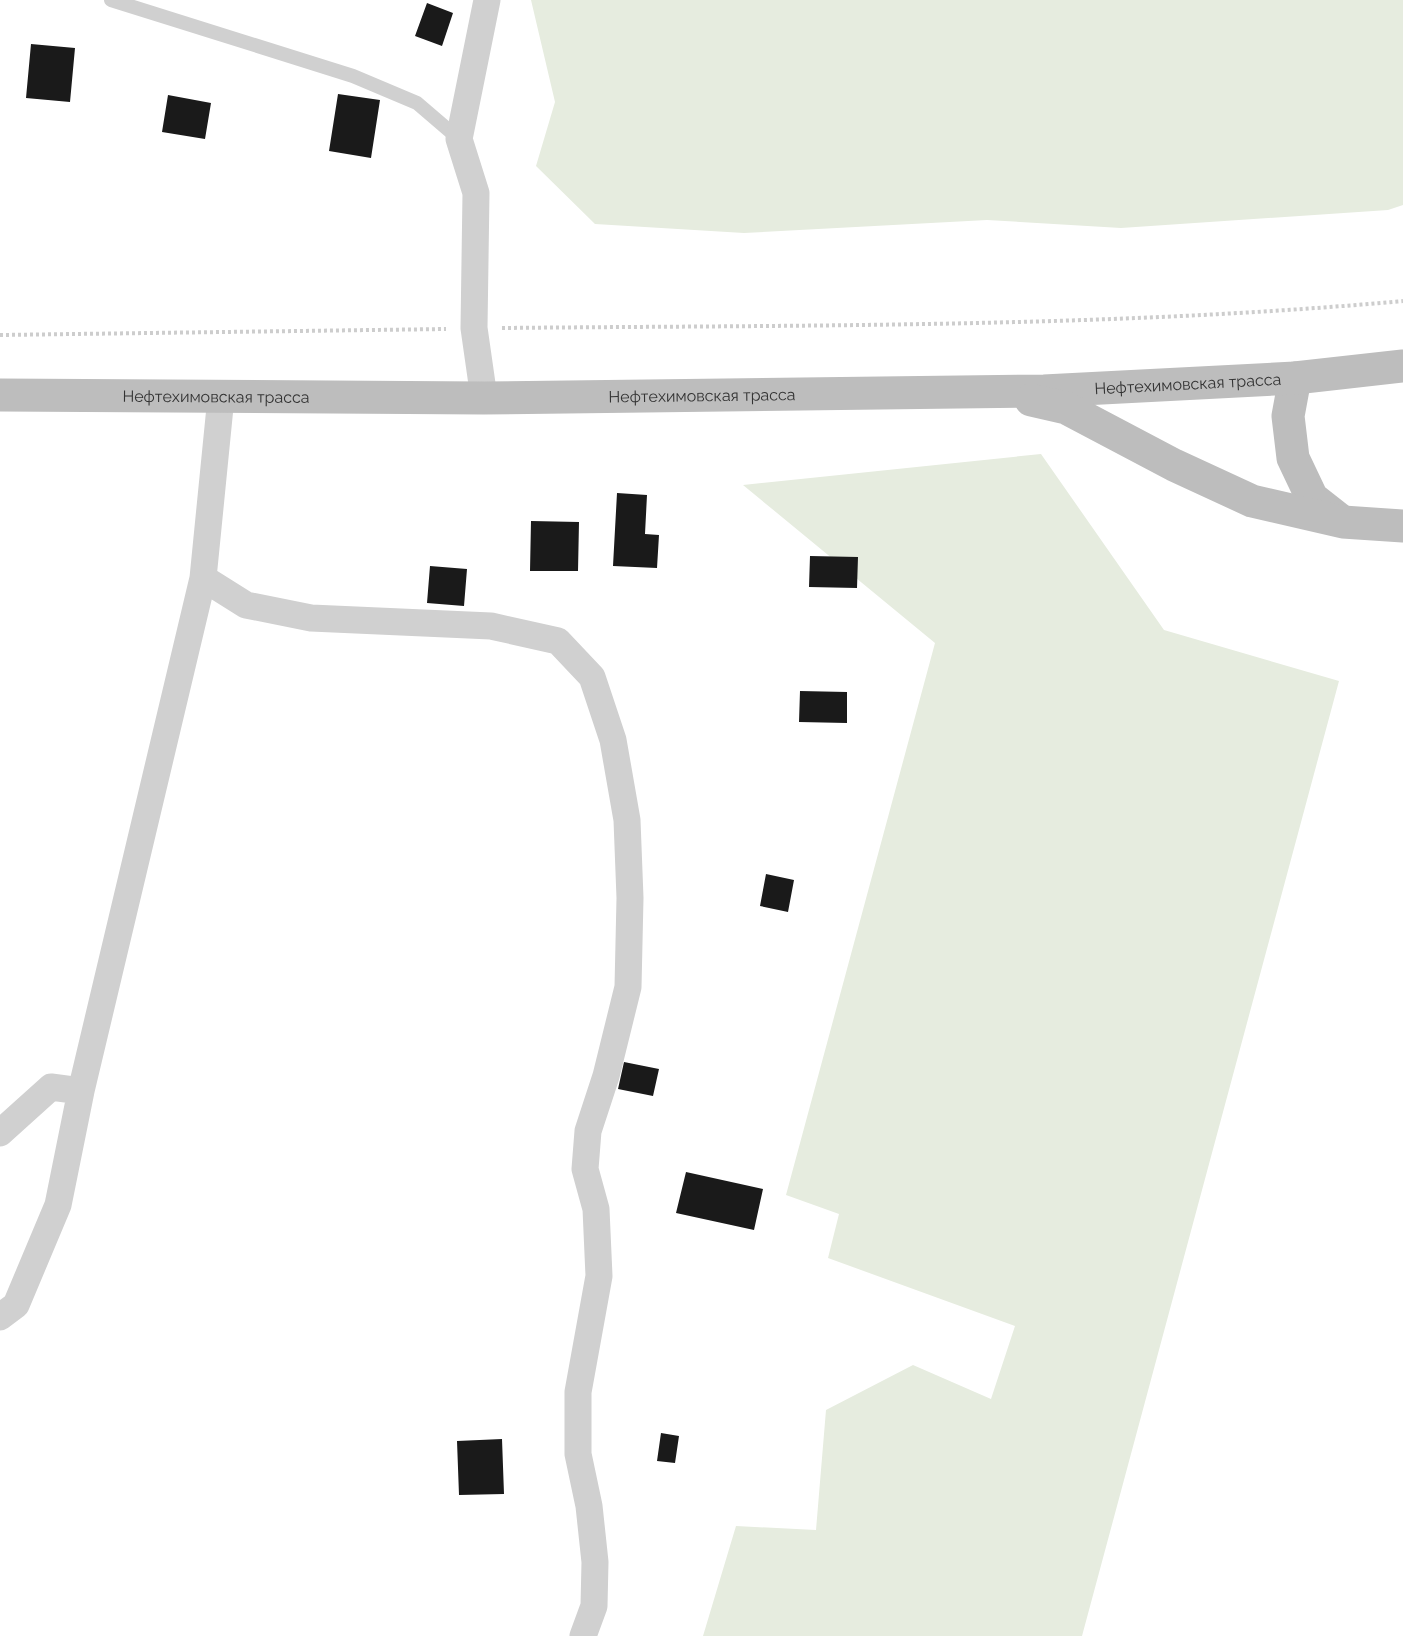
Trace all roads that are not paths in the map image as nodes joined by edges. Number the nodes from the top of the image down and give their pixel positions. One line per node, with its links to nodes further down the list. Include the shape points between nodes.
1 (111, 0): 3 (lane, via 353,76 417,103)
2 (487, 0): 3 (street)
3 (459, 139): 9 (street, via 476,193 474,328)
4 (1403, 366): 5 (main road, Нефтехимовская трасса)
5 (1294, 378): 6 (main road, Нефтехимовская трасса); 10 (main road, via 1288,416 1293,458 1312,498)
6 (994, 391): 9 (main road, Нефтехимовская трасса); 10 (main road, via 1066,408 1252,501)
7 (0, 395): 8 (main road, Нефтехимовская трасса)
8 (221, 397): 9 (main road, Нефтехимовская трасса); 12 (street)
9 (483, 398)
10 (1343, 522): 11 (main road)
11 (1403, 526)
12 (203, 578): 13 (street); 16 (street, via 246,605 311,618 491,626 558,641 592,677 613,740 625,809 630,898 627,987 588,1131 585,1169 596,1209 599,1276 578,1392 578,1454 596,1562 594,1606)
13 (81, 1090): 14 (street, via 51,1087); 15 (street, via 58,1205 16,1305)
14 (0, 1133)
15 (0, 1317)
16 (583, 1636)

